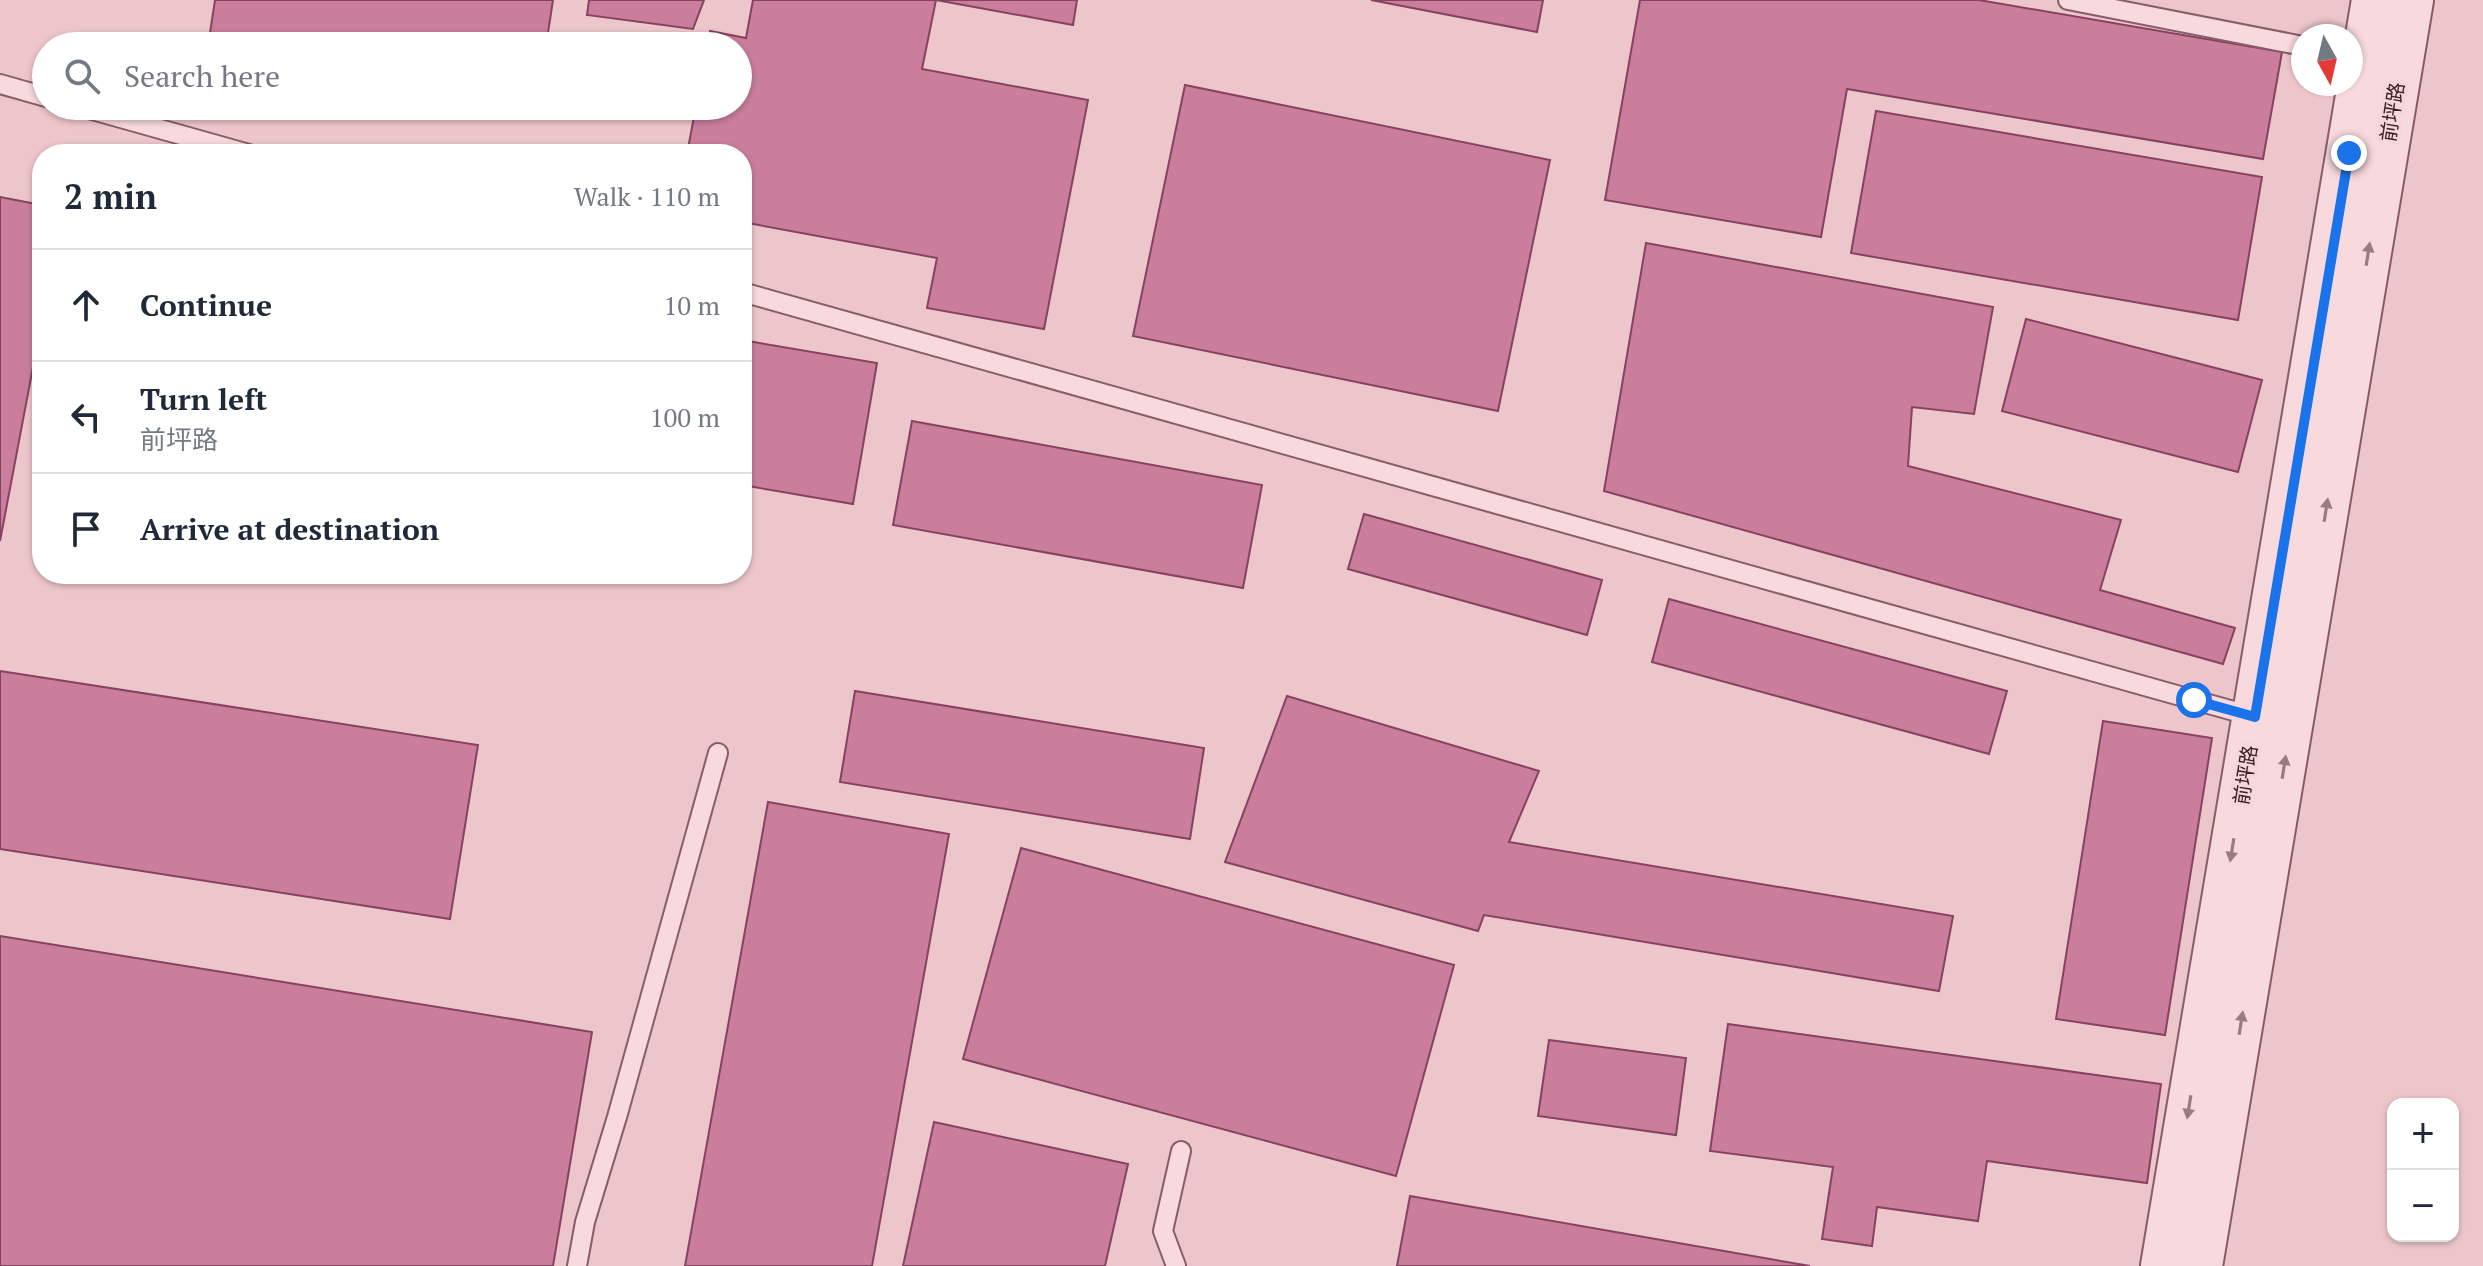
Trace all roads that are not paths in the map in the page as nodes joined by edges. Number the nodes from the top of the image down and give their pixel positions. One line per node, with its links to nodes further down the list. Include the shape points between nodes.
1 (2068, 0): 5 (lane)
2 (2374, 0): 4 (street, 前坪路)
3 (2411, 0): 18 (street, 前坪路, one-way to 3)
4 (2363, 39)
5 (2291, 44)
6 (0, 84): 7 (lane)
7 (32, 93)
8 (2352, 96): 12 (street, 前坪路)
9 (128, 120): 10 (lane)
10 (213, 144)
11 (752, 295): 12 (lane)
12 (2255, 717): 17 (street, 前坪路, one-way to 17)
13 (718, 753): 15 (lane)
14 (1181, 1151): 16 (lane, via 1163,1231)
15 (577, 1266)
16 (1176, 1266)
17 (2163, 1266)
18 (2200, 1266)

